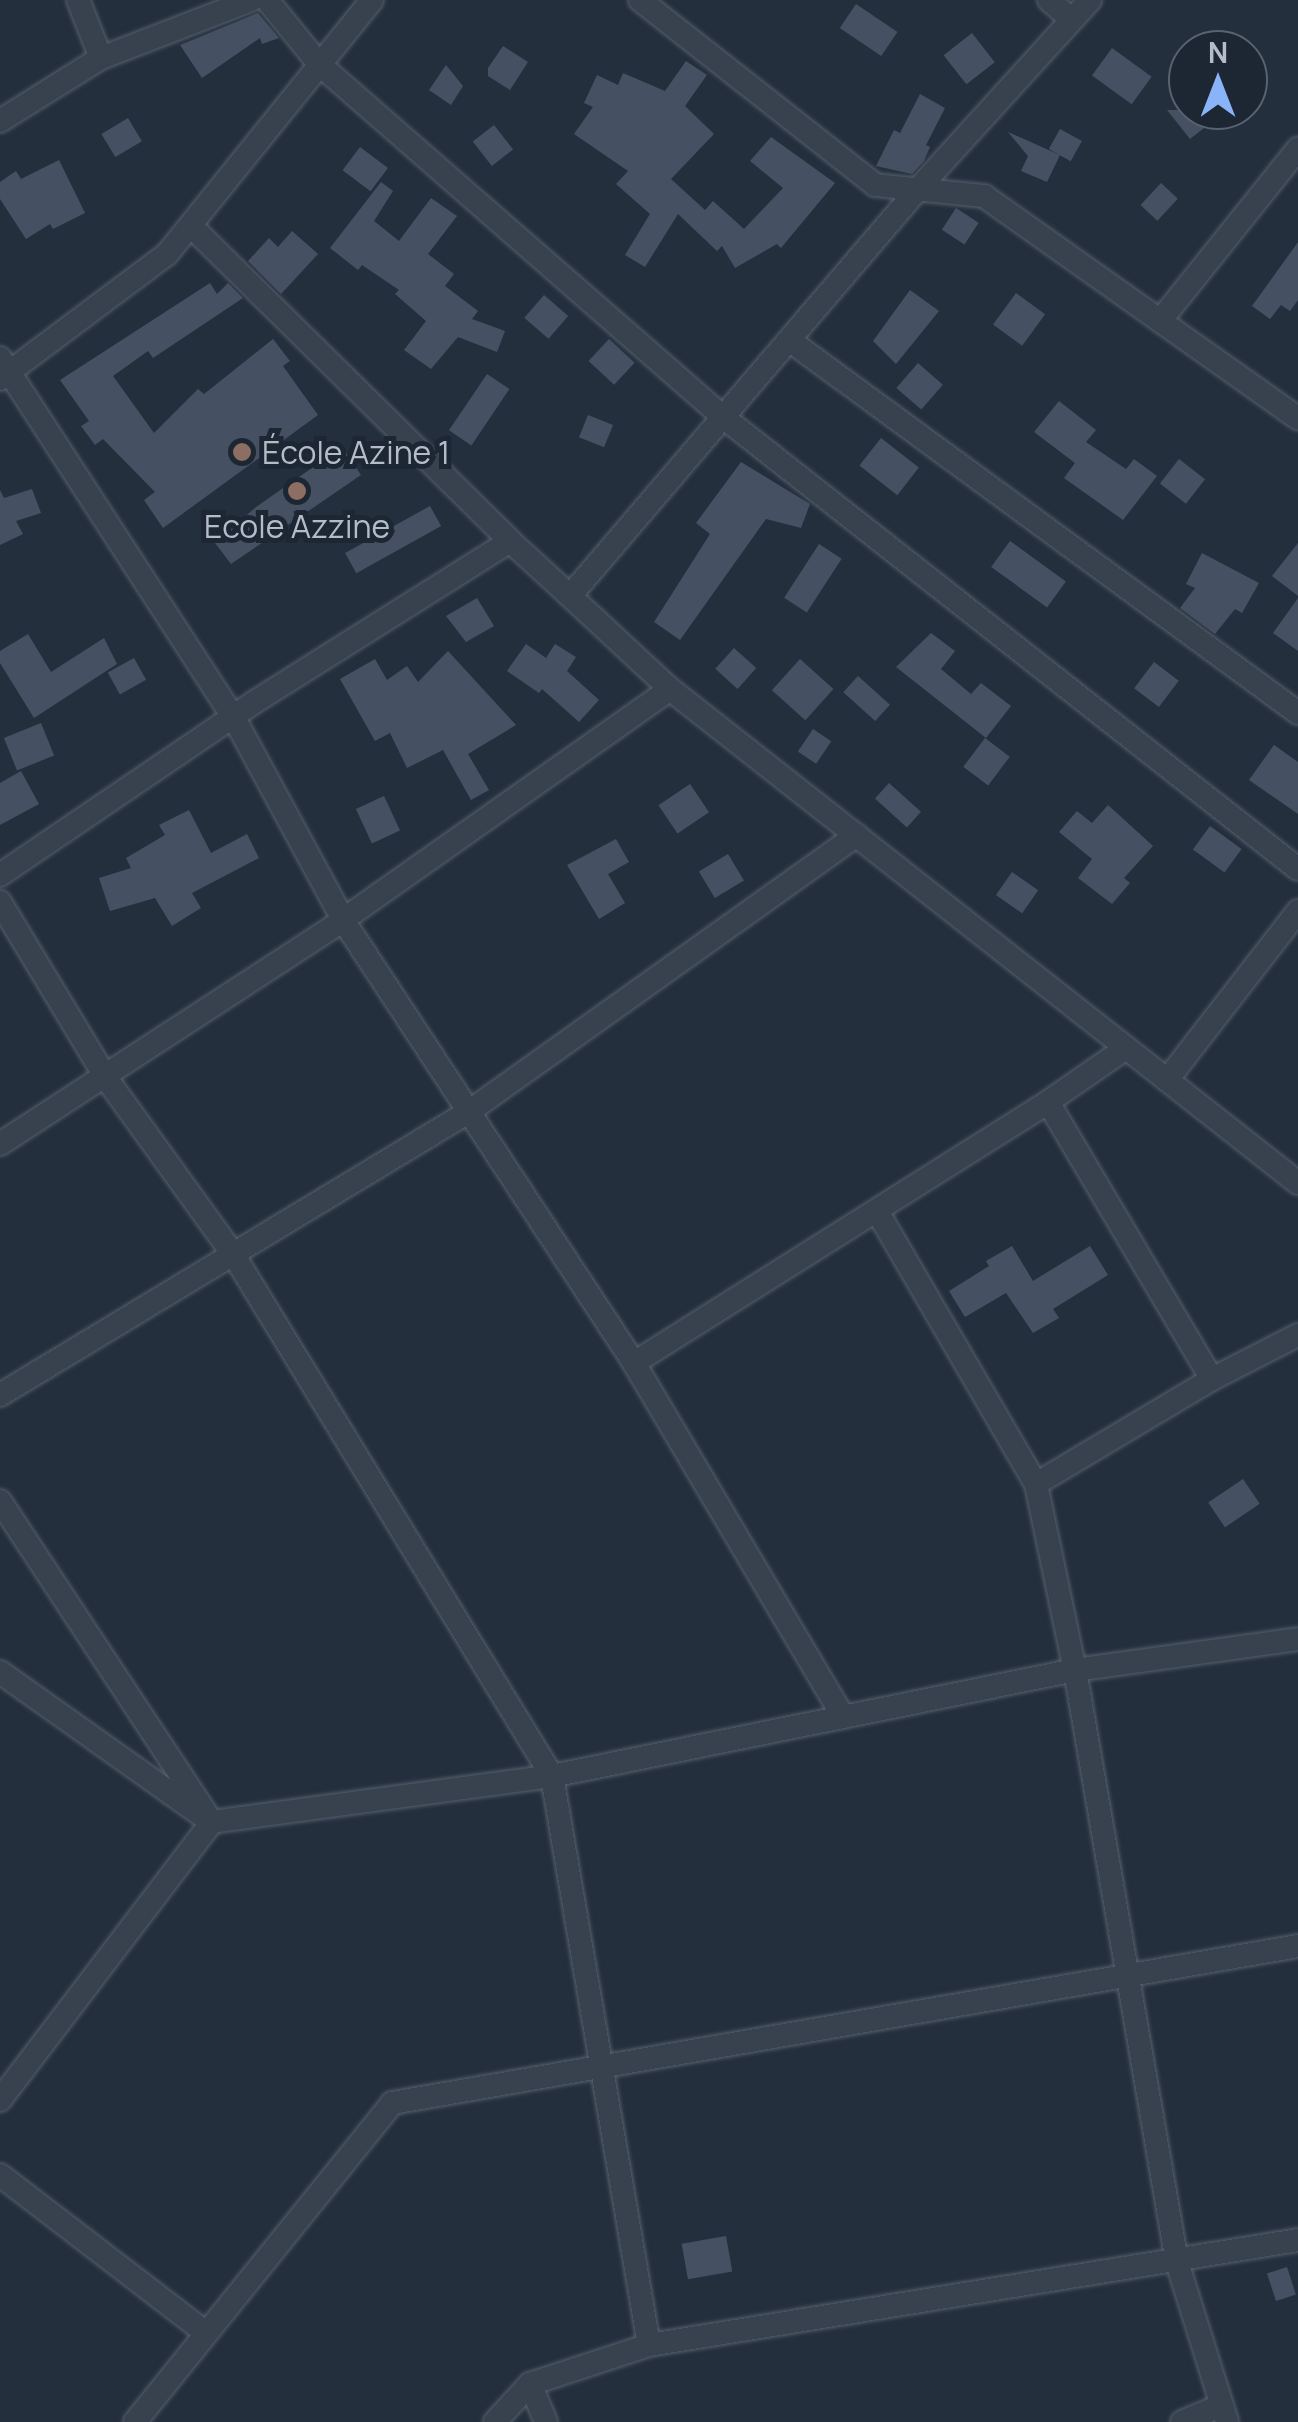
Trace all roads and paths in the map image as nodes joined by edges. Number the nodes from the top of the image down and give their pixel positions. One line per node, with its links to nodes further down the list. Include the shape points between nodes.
1 (78, 0): 9 (street)
2 (251, 0): 9 (street)
3 (266, 0): 10 (street)
4 (372, 0): 10 (street)
5 (640, 0): 13 (street, via 875,185)
6 (1049, 0): 8 (street)
7 (1090, 0): 8 (street)
8 (1071, 19): 13 (street)
9 (101, 58): 11 (street)
10 (318, 64): 14 (street); 18 (street)
11 (0, 121)
12 (1298, 149): 15 (street)
13 (918, 189): 15 (street, via 984,196); 16 (street)
14 (192, 227): 17 (street, via 167,254); 20 (street)
15 (1160, 321): 19 (street)
16 (789, 340): 18 (street); 23 (street)
17 (3, 370): 24 (street)
18 (723, 417): 21 (street); 26 (street)
19 (1298, 418)
20 (510, 541): 21 (street); 24 (street)
21 (570, 596): 22 (street)
22 (670, 688): 25 (street); 30 (street)
23 (1298, 713)
24 (234, 718): 27 (street); 30 (street)
25 (856, 835): 31 (street); 35 (street)
26 (1298, 870)
27 (0, 876)
28 (0, 902): 32 (street)
29 (1298, 911): 33 (street)
30 (343, 920): 32 (street); 35 (street)
31 (1126, 1048): 33 (street); 34 (street)
32 (106, 1078): 36 (street); 39 (street)
33 (1168, 1080): 37 (street)
34 (1048, 1102): 38 (street); 42 (street)
35 (470, 1111): 39 (street); 41 (street)
36 (0, 1144)
37 (1298, 1182)
38 (877, 1211): 41 (street); 44 (street)
39 (233, 1254): 43 (street); 50 (street)
40 (1298, 1334): 42 (street)
41 (634, 1363): 49 (street)
42 (1212, 1379): 44 (street)
43 (0, 1396)
44 (1036, 1484): 47 (street)
45 (0, 1501): 51 (street)
46 (1298, 1639): 47 (street)
47 (1075, 1670): 49 (street); 53 (street)
48 (0, 1672): 51 (street)
49 (842, 1715): 50 (street)
50 (552, 1776): 51 (street); 54 (street)
51 (212, 1822): 55 (street)
52 (1298, 1946): 53 (street)
53 (1125, 1974): 54 (street); 58 (street)
54 (605, 2067): 59 (street, via 392,2103); 60 (street)
55 (0, 2100)
56 (0, 2175): 59 (street)
57 (1298, 2240): 58 (street)
58 (1177, 2262): 60 (street); 62 (street)
59 (206, 2333): 63 (street)
60 (648, 2346): 61 (street)
61 (530, 2384): 64 (street); 65 (street)
62 (1223, 2414): 66 (street)
63 (135, 2422)
64 (495, 2422)
65 (546, 2422)
66 (1182, 2422)

